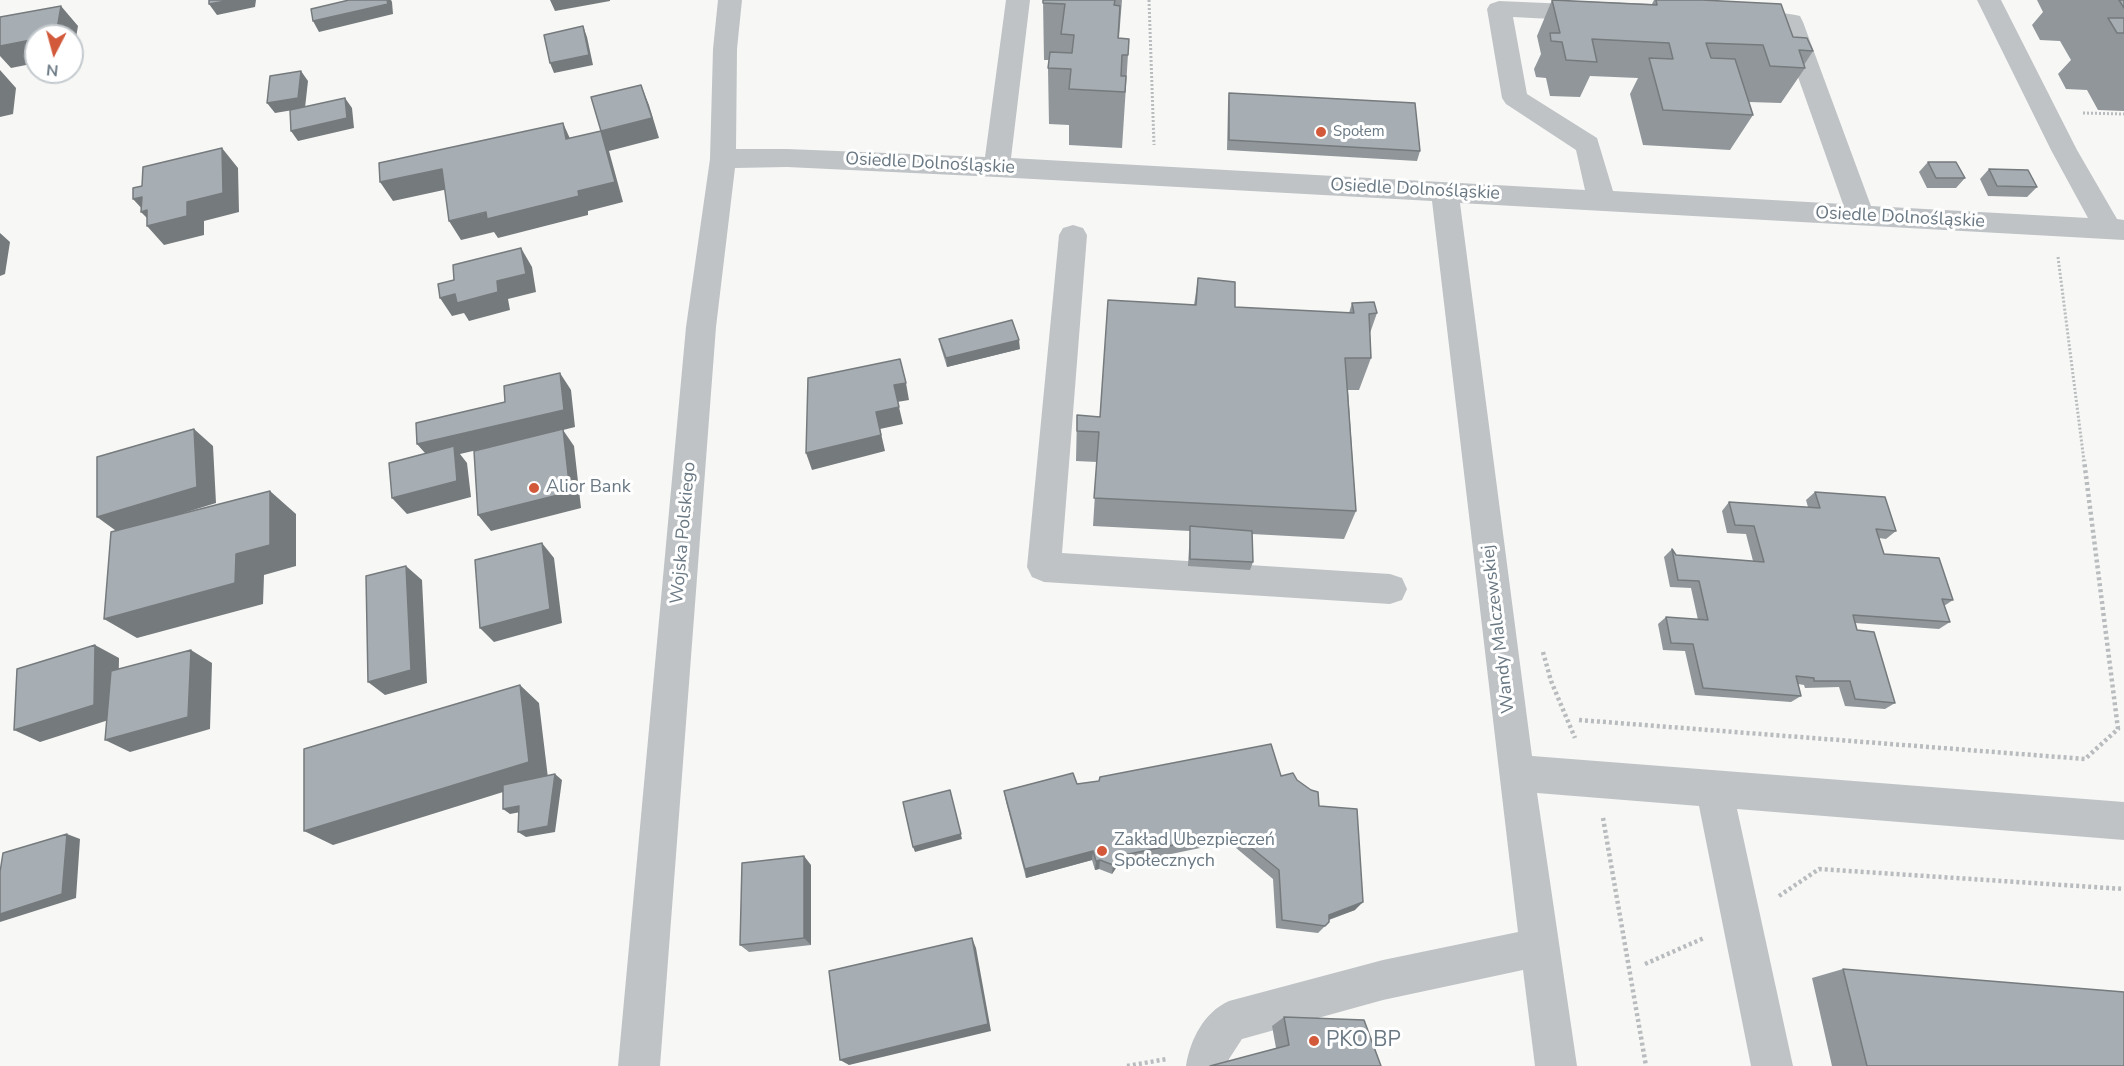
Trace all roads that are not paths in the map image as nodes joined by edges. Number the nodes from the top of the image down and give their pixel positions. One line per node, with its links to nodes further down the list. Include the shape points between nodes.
1 (730, 0): 6 (street, Wojska Polskiego)
2 (1018, 0): 7 (street)
3 (1989, 0): 11 (street, Osiedle Dolnośląskie, via 2064,150)
4 (1614, 14): 9 (street, via 1498,9 1515,98 1588,145)
5 (1716, 18): 10 (street, via 1791,22)
6 (723, 159): 7 (street, Osiedle Dolnośląskie); 18 (street, Wojska Polskiego, via 701,327)
7 (997, 167): 8 (street, Osiedle Dolnośląskie)
8 (1445, 192): 9 (street, Osiedle Dolnośląskie); 14 (street, Wandy Malczewskiej)
9 (1601, 201): 10 (street, Osiedle Dolnośląskie)
10 (1862, 216): 11 (street, Osiedle Dolnośląskie)
11 (2116, 229)
12 (1073, 235): 13 (street, via 1044,567)
13 (1390, 589)
14 (1516, 773): 15 (street); 17 (street, Wandy Malczewskiej)
15 (1714, 787): 16 (street); 21 (street)
16 (2124, 821)
17 (1539, 947): 19 (street, via 1383,980 1228,1022 1209,1052); 20 (street, Wandy Malczewskiej)
18 (639, 1066)
19 (1207, 1066)
20 (1556, 1066)
21 (1772, 1066)

